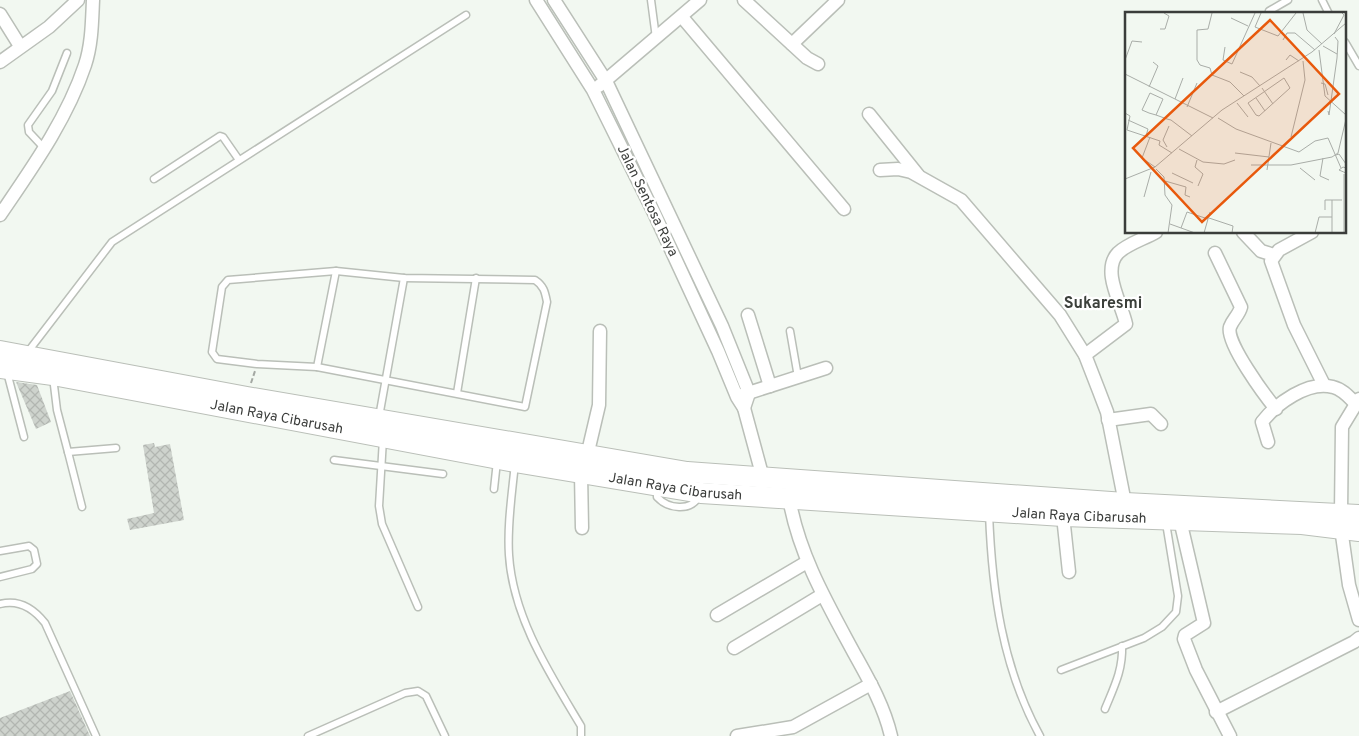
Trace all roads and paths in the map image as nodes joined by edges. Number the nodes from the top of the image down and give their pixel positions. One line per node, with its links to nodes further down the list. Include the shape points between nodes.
1 (78, 0): 19 (street, via 48,27)
2 (93, 0): 27 (street, via 86,63 71,100)
3 (536, 0): 25 (street, Jalan Sentosa Raya)
4 (554, 0): 24 (street, Jalan Sentosa Raya)
5 (651, 0): 16 (lane)
6 (700, 0): 15 (street)
7 (744, 0): 17 (street)
8 (838, 0): 17 (street)
9 (1288, 0): 11 (lane)
10 (1322, 0): 12 (lane)
11 (1269, 11)
12 (1329, 12)
13 (0, 14): 19 (street)
14 (466, 15): 28 (lane)
15 (682, 17): 16 (street); 32 (street)
16 (656, 39): 24 (street)
17 (792, 44): 22 (street)
18 (1346, 44): 23 (lane)
19 (20, 46): 21 (street)
20 (67, 53): 27 (lane, via 52,91 28,125 29,132)
21 (0, 62)
22 (818, 64)
23 (1359, 66)
24 (606, 81): 25 (street); 57 (street, Jalan Sentosa Raya, via 722,326)
25 (593, 90): 57 (street, Jalan Sentosa Raya, via 718,352)
26 (869, 114): 30 (street)
27 (44, 148): 33 (street)
28 (239, 160): 31 (lane, via 223,137 218,136); 45 (lane, via 112,242)
29 (880, 170): 30 (street, via 898,169)
30 (918, 175): 46 (street, via 961,200 1060,315)
31 (154, 179)
32 (844, 210)
33 (0, 215)
34 (1152, 234): 46 (street, via 1122,250 1114,258 1111,274 1126,324)
35 (1244, 234): 38 (street, via 1252,244)
36 (1308, 234): 38 (street)
37 (1215, 253): 60 (street, via 1241,307 1240,314 1230,326 1237,352)
38 (1274, 255): 54 (street, via 1272,269 1294,325)
39 (336, 271): 40 (lane); 48 (lane, via 230,278 224,282 212,352 217,359); 49 (lane)
40 (404, 278): 41 (lane); 53 (lane)
41 (476, 278): 56 (lane); 56 (lane, via 535,280 544,288 547,302 525,406)
42 (748, 315): 55 (street)
43 (600, 331): 70 (street, via 599,405)
44 (790, 331): 52 (lane)
45 (26, 355): 47 (main road, Jalan Raya Cibarusah); 58 (main road, Jalan Raya Cibarusah)
46 (1085, 355): 61 (street)
47 (2, 362): 51 (main road, Jalan Raya Cibarusah); 64 (lane)
48 (257, 364): 49 (lane); 58 (path)
49 (317, 366): 53 (lane)
50 (826, 368): 52 (street)
51 (53, 375): 63 (main road, Jalan Raya Cibarusah); 67 (lane, via 57,410)
52 (798, 377): 55 (street)
53 (384, 379): 56 (lane); 63 (lane)
54 (1324, 385): 59 (street, via 1335,387); 60 (street, via 1298,393)
55 (770, 386): 57 (street)
56 (457, 394)
57 (743, 395): 73 (street, Jalan Sentosa Raya)
58 (247, 397): 63 (main road, Jalan Raya Cibarusah)
59 (1357, 401): 81 (street, via 1342,427)
60 (1276, 408): 65 (street, via 1262,422)
61 (1108, 420): 62 (street, via 1151,414); 76 (street)
62 (1161, 424)
63 (381, 428): 69 (main road, Jalan Raya Cibarusah); 70 (main road, Jalan Raya Cibarusah); 71 (lane)
64 (24, 437)
65 (1268, 442)
66 (116, 448): 67 (lane)
67 (68, 452): 77 (lane)
68 (334, 460): 71 (lane)
69 (506, 460): 70 (main road, Jalan Raya Cibarusah); 74 (lane); 103 (lane, via 511,571 528,629 550,676 581,726)
70 (584, 465): 73 (main road, Jalan Raya Cibarusah); 75 (main road, Jalan Raya Cibarusah, via 657,485 701,492); 82 (street)
71 (381, 466): 72 (lane); 89 (lane, via 379,506 382,524)
72 (443, 474)
73 (763, 478): 76 (main road, Jalan Raya Cibarusah)
74 (494, 489)
75 (789, 498): 78 (main road, Jalan Raya Cibarusah); 84 (street)
76 (1125, 503): 81 (main road, Jalan Raya Cibarusah)
77 (82, 507)
78 (988, 510): 79 (main road, Jalan Raya Cibarusah); 106 (lane, via 992,575 1001,631 1022,696)
79 (1063, 516): 80 (main road, Jalan Raya Cibarusah); 85 (street)
80 (1173, 519): 81 (main road, Jalan Raya Cibarusah); 93 (lane, via 1178,596 1176,612 1144,638); 98 (street, via 1204,623 1184,639)
81 (1350, 521): 91 (street, via 1349,585)
82 (582, 528)
83 (0, 551): 86 (lane, via 29,546 34,550 37,564 32,570)
84 (807, 562): 87 (street); 90 (street)
85 (1069, 572)
86 (0, 576)
87 (822, 595): 94 (street); 96 (street)
88 (0, 604): 100 (lane, via 25,605 45,623)
89 (418, 607)
90 (717, 615)
91 (1359, 620)
92 (1359, 638): 98 (street)
93 (1122, 646): 95 (lane); 97 (lane, via 1120,676)
94 (734, 648)
95 (1061, 670)
96 (871, 684): 99 (street); 105 (street)
97 (1105, 709)
98 (1216, 712): 107 (street)
99 (783, 732): 104 (street)
100 (96, 736)
101 (308, 736): 102 (lane, via 405,693 418,691 426,696)
102 (445, 736)
103 (581, 736)
104 (737, 736)
105 (891, 736)
106 (1040, 736)
107 (1229, 736)

